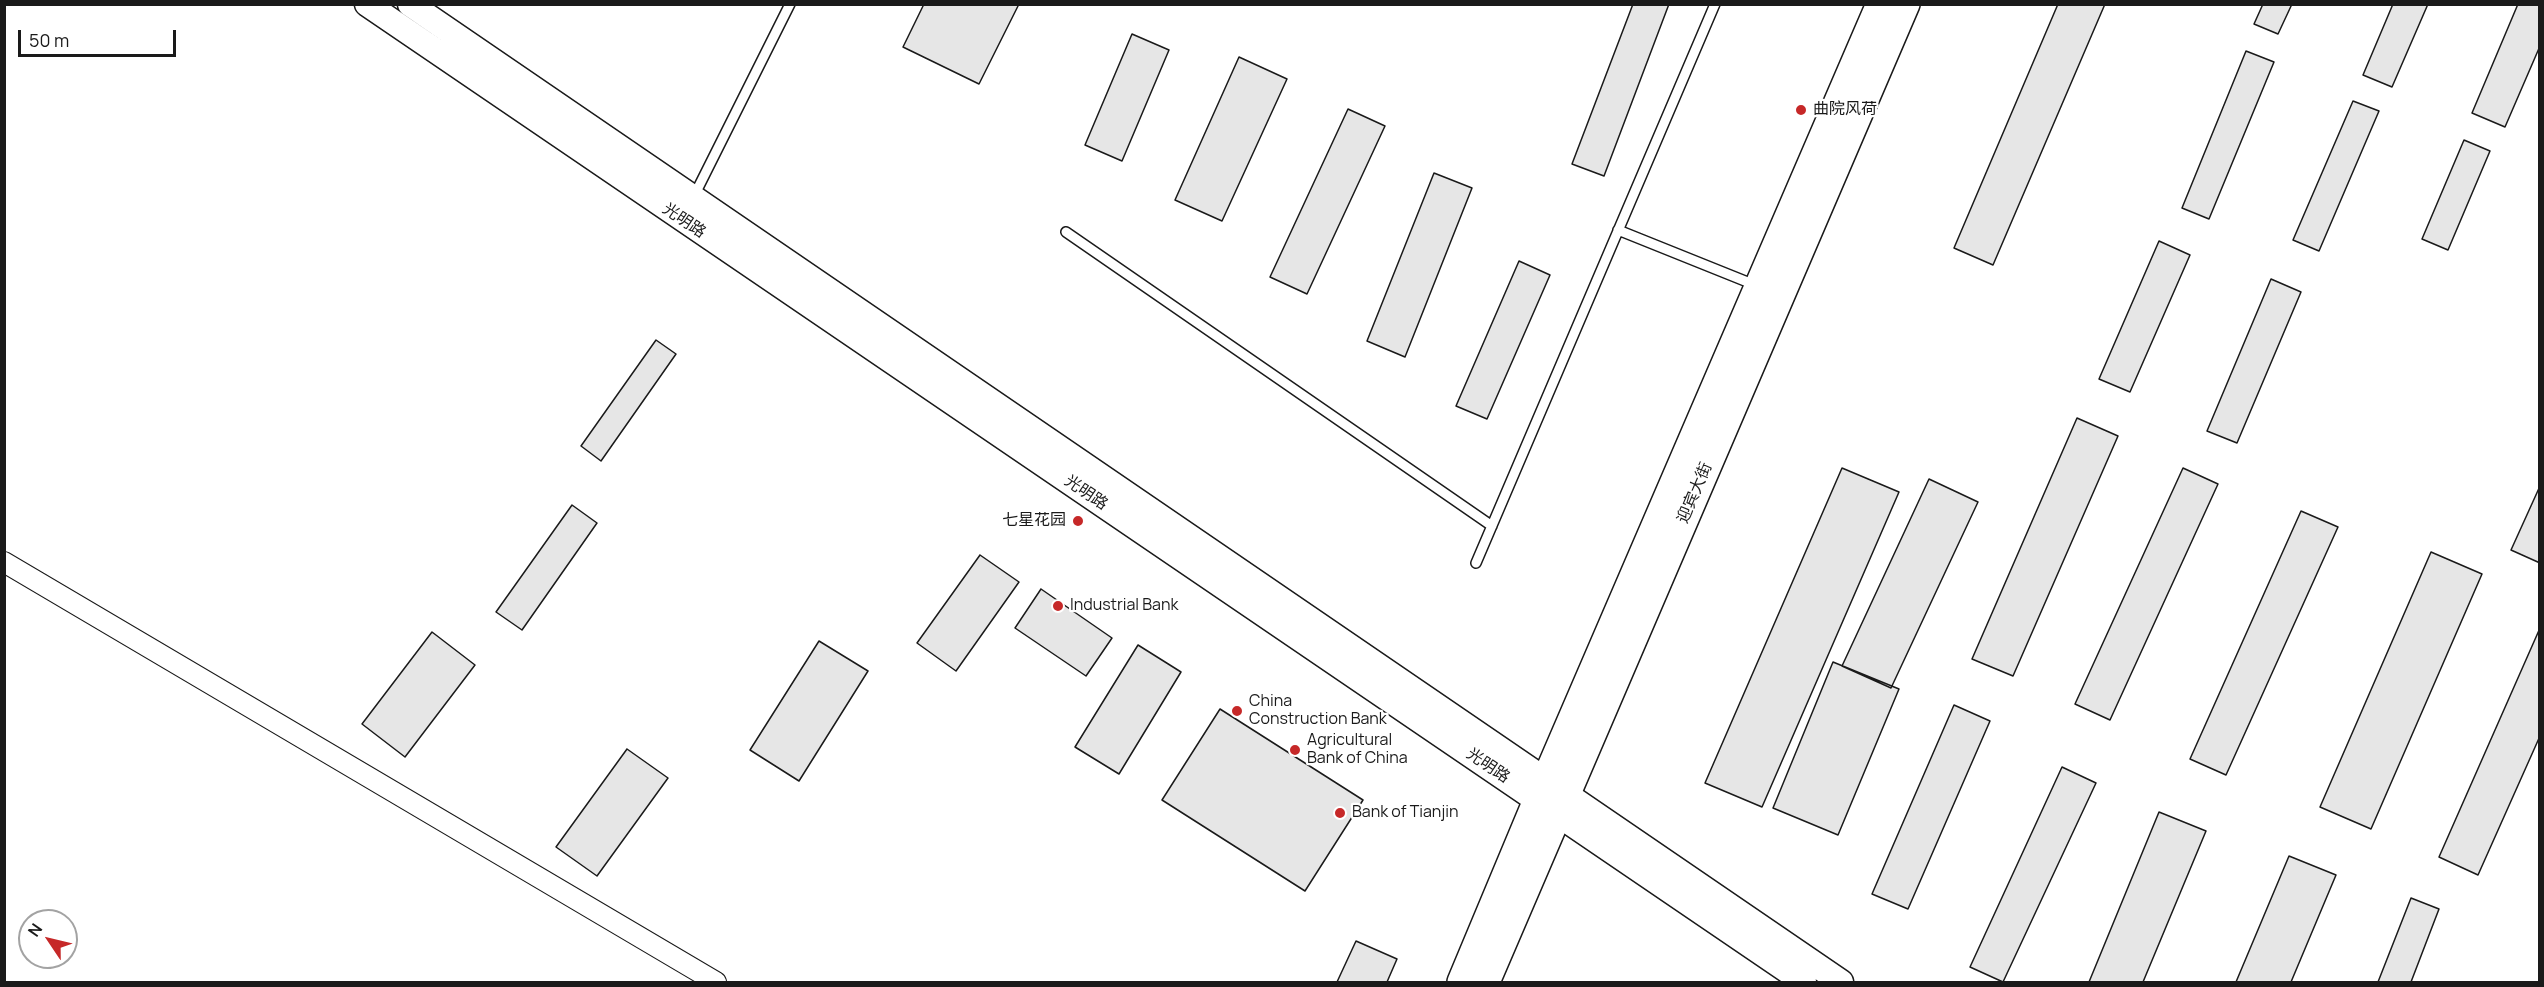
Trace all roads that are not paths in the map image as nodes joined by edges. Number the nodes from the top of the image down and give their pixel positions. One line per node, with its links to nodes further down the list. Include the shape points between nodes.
1 (367, 4): 7 (street, 光明路)
2 (410, 4): 7 (street, 光明路)
3 (790, 4): 7 (lane)
4 (1714, 4): 8 (lane)
5 (1880, 4): 10 (main road, 迎宾大街)
6 (1906, 4): 14 (main road, 迎宾大街)
7 (687, 208): 14 (street, 光明路)
8 (1618, 230): 10 (lane); 11 (lane)
9 (1066, 232): 11 (lane)
10 (1757, 286): 14 (main road, 迎宾大街)
11 (1492, 526): 13 (lane)
12 (4, 562): 15 (street)
13 (1476, 563)
14 (1551, 797): 16 (main road, 迎宾大街); 17 (main road, 迎宾大街); 18 (street, 光明路); 19 (street, 光明路)
15 (716, 982)
16 (1461, 982)
17 (1486, 982)
18 (1804, 982)
19 (1841, 982)

